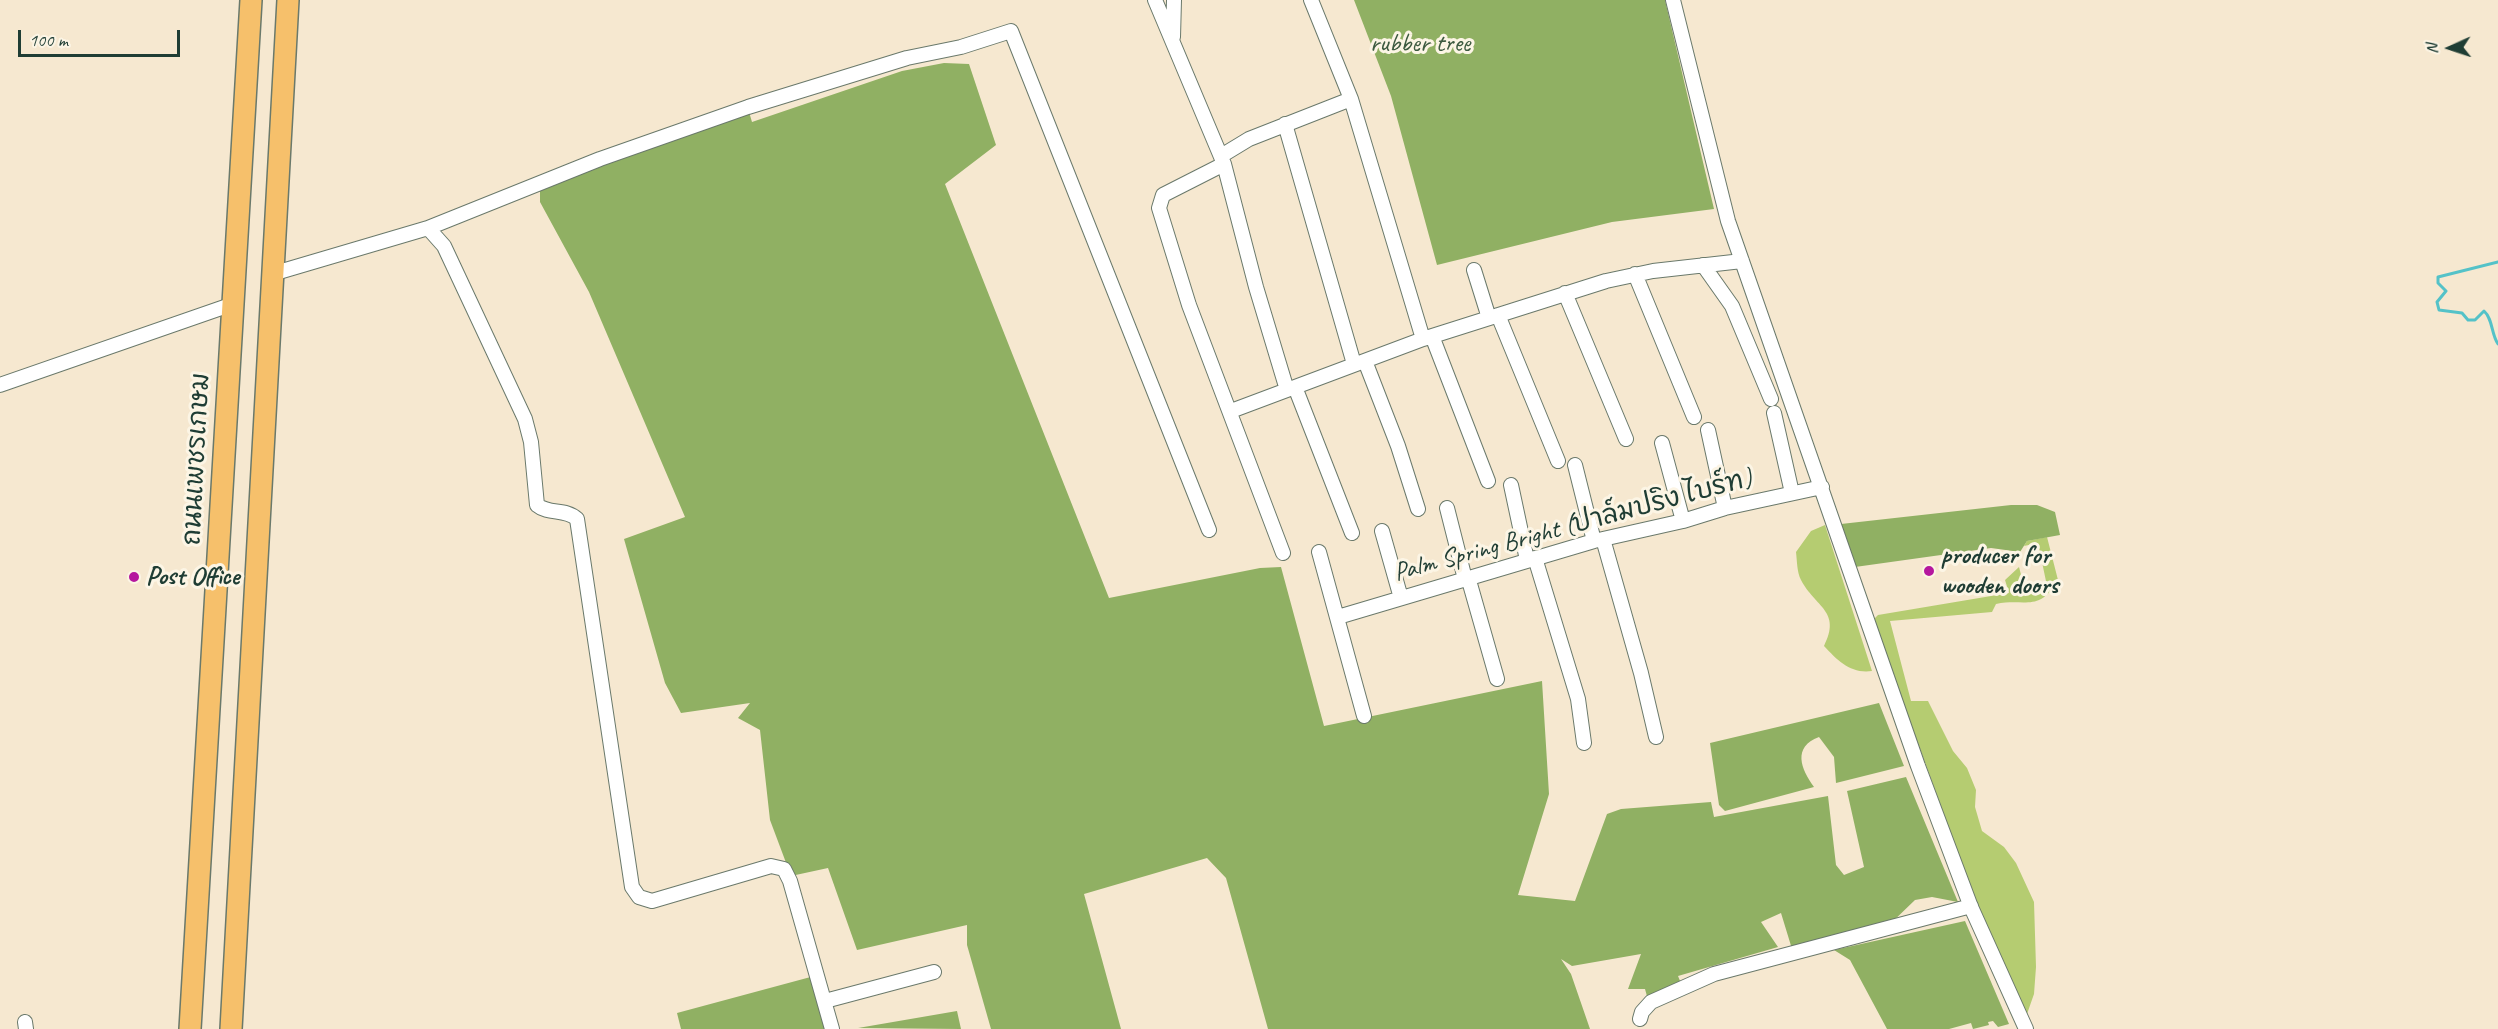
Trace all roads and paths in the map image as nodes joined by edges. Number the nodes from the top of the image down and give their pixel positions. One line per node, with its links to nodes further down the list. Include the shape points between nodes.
1 (251, 0): 18 (highway, ถนนเพชรเกษม)
2 (288, 0): 15 (highway)
3 (1155, 0): 7 (street)
4 (1174, 0): 7 (street)
5 (1311, 0): 8 (street)
6 (1673, 0): 12 (street, via 1728,220)
7 (1174, 45): 10 (street)
8 (1351, 99): 9 (street); 20 (street)
9 (1286, 124): 10 (street, via 1249,139); 21 (street)
10 (1222, 160): 23 (street, via 1256,287); 24 (street, via 1163,195 1159,204 1189,305)
11 (428, 228): 15 (street); 39 (street, via 600,159 748,107 896,61 961,48 1011,31); 55 (street, via 444,246 525,419 537,505 571,513 577,519 632,887 639,897 652,901 771,866 784,869)
12 (1742, 261): 13 (street); 33 (street)
13 (1702, 266): 16 (street); 34 (street, via 1732,306 1772,406)
14 (1474, 270): 19 (street)
15 (272, 274): 58 (highway)
16 (1635, 274): 17 (street); 25 (street)
17 (1565, 293): 19 (street); 27 (street)
18 (233, 304): 22 (street); 57 (highway, ถนนเพชรเกษม)
19 (1494, 317): 20 (street); 29 (street)
20 (1427, 338): 21 (street); 31 (street)
21 (1359, 363): 23 (street); 37 (street, via 1398,447)
22 (0, 385)
23 (1291, 388): 24 (street); 41 (street)
24 (1231, 411): 44 (street)
25 (1694, 417)
26 (1708, 430): 35 (street)
27 (1626, 439)
28 (1662, 443): 38 (street)
29 (1557, 461)
30 (1575, 465): 42 (street)
31 (1488, 481)
32 (1511, 485): 45 (street)
33 (1822, 487): 34 (street, Palm Spring Bright (ปาล์มปริง ไบร์ท)); 53 (street, via 1875,646)
34 (1792, 493): 35 (street, Palm Spring Bright (ปาล์มปริง ไบร์ท))
35 (1725, 507): 38 (street, Palm Spring Bright (ปาล์มปริง ไบร์ท))
36 (1448, 508): 46 (street)
37 (1418, 509)
38 (1683, 521): 42 (street, Palm Spring Bright (ปาล์มปริง ไบร์ท))
39 (1209, 530)
40 (1382, 531): 47 (street)
41 (1352, 533)
42 (1599, 540): 45 (street, Palm Spring Bright (ปาล์มปริง ไบร์ท)); 51 (street, via 1641,673)
43 (1319, 552): 48 (street)
44 (1283, 553)
45 (1531, 559): 46 (street, Palm Spring Bright (ปาล์มปริง ไบร์ท)); 52 (street, via 1578,699)
46 (1467, 578): 47 (street, Palm Spring Bright (ปาล์มปริง ไบร์ท)); 49 (street)
47 (1401, 598): 48 (street, Palm Spring Bright (ปาล์มปริง ไบร์ท))
48 (1338, 617): 50 (street)
49 (1497, 679)
50 (1364, 716)
51 (1656, 737)
52 (1584, 743)
53 (1971, 906): 56 (street, via 1714,974 1651,1002); 60 (street)
54 (934, 972): 55 (street)
55 (825, 1001): 59 (street)
56 (1640, 1019)
57 (190, 1029)
58 (231, 1029)
59 (832, 1029)
60 (2026, 1029)

